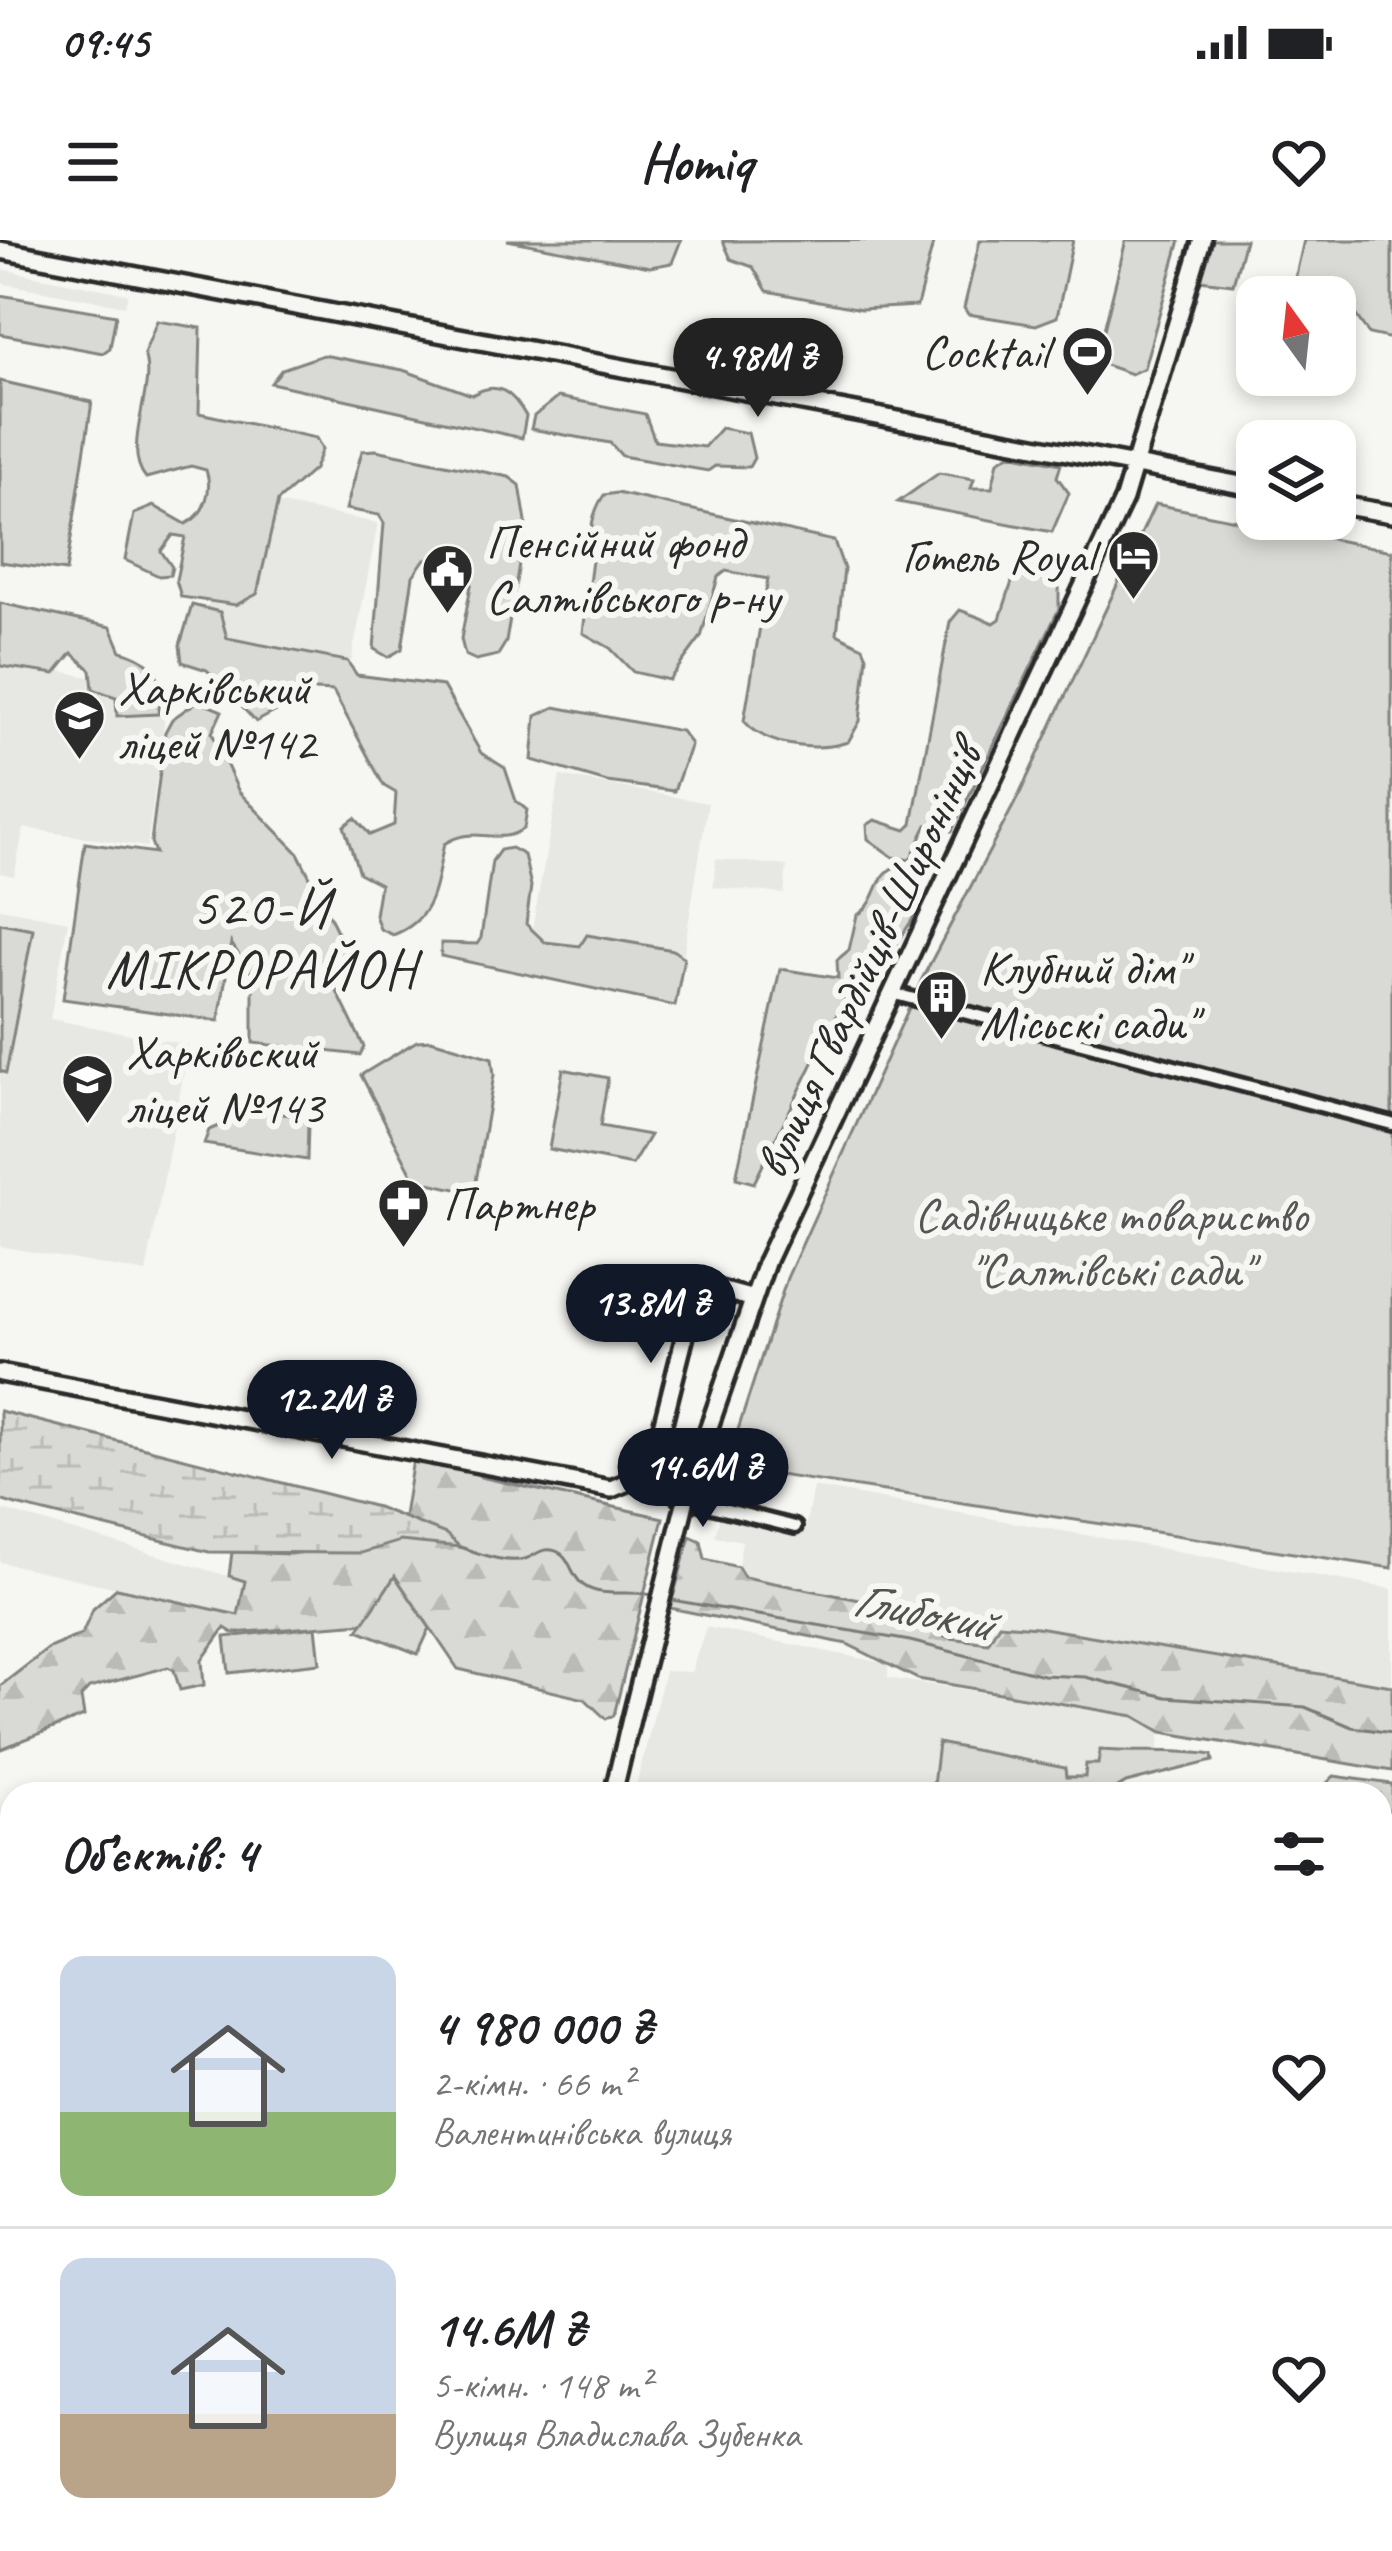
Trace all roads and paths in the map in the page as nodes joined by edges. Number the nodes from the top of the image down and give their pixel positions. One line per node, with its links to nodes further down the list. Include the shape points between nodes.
1 (1202, 240): 3 (street, вулиця Гвардійців-Широнінців)
2 (0, 250): 3 (street)
3 (1136, 463): 4 (street); 7 (street, вулиця Гвардійців-Широнінців)
4 (1236, 484)
5 (1356, 508): 6 (street)
6 (1392, 514)
7 (895, 994): 8 (street); 9 (street, вулиця Гвардійців-Широнінців)
8 (1392, 1124)
9 (751, 1298): 11 (street, via 698,1284); 13 (street, вулиця Гвардійців-Широнінців, bridge, via 691,1479)
10 (0, 1373): 11 (street, via 597,1490)
11 (645, 1470): 12 (street, via 679,1498)
12 (795, 1527)
13 (617, 1782)

